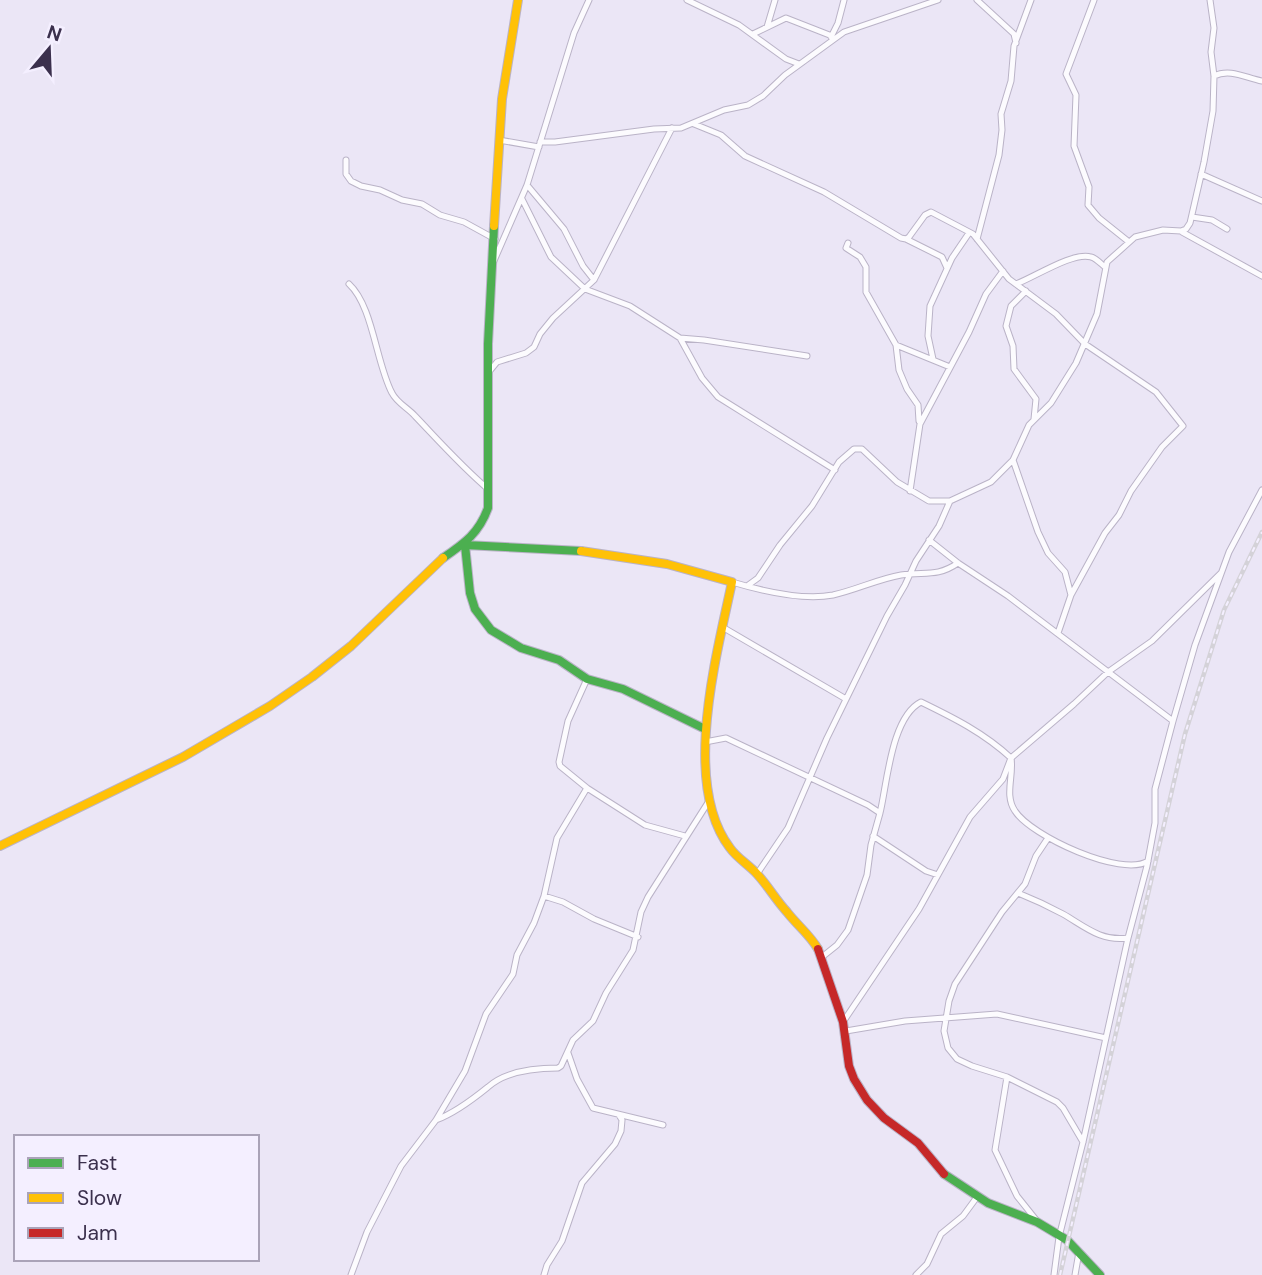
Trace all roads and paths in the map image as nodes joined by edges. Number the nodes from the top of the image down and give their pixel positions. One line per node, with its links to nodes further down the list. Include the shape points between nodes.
1 (518, 0): 21 (street)
2 (589, 0): 22 (street)
3 (687, 0): 12 (street)
4 (775, 0): 11 (street)
5 (844, 0): 13 (street)
6 (938, 0): 14 (street, via 844,32)
7 (977, 0): 15 (street, via 1014,34)
8 (1031, 0): 15 (street)
9 (1094, 0): 35 (street, via 1066,75 1076,95 1074,146 1089,187 1088,205)
10 (1210, 0): 17 (street)
11 (767, 27): 12 (street); 13 (street, via 786,19)
12 (753, 34): 16 (street)
13 (832, 36): 14 (street)
14 (828, 43): 16 (street)
15 (1016, 43): 33 (street, via 1011,85 1002,109 999,155)
16 (799, 64): 19 (street, via 756,101)
17 (1214, 76): 18 (street, via 1233,73); 24 (street, via 1212,120)
18 (1262, 81)
19 (694, 124): 20 (street); 32 (street, via 720,135 745,156 824,192)
20 (672, 128): 22 (street); 42 (street)
21 (499, 140): 22 (street); 34 (street)
22 (540, 145): 25 (street)
23 (346, 160): 34 (street, via 347,177 355,184 422,204)
24 (1201, 174): 27 (street); 28 (street)
25 (527, 185): 26 (street); 42 (street, via 564,229)
26 (522, 199): 40 (street); 45 (street, via 551,257)
27 (1262, 201)
28 (1192, 218): 29 (street, via 1212,220); 30 (street)
29 (1227, 229)
30 (1181, 231): 35 (street, via 1147,232); 41 (street)
31 (969, 233): 32 (street, via 931,212); 33 (street); 38 (street)
32 (906, 239): 38 (street, via 942,257)
33 (977, 239): 39 (street)
34 (495, 240): 40 (street)
35 (1129, 242): 37 (street)
36 (848, 243): 49 (street, via 846,248 866,267 866,292)
37 (1105, 267): 44 (street, via 1085,256); 48 (street, via 1097,314)
38 (948, 271): 51 (street, via 928,314)
39 (1003, 271): 44 (street); 52 (street, via 986,294)
40 (492, 275): 53 (street)
41 (1262, 276)
42 (594, 280): 45 (street)
43 (349, 284): 58 (street, via 362,303 396,400)
44 (1016, 285): 46 (street)
45 (585, 289): 47 (street, via 630,306); 53 (street, via 553,318 534,347 498,362)
46 (1026, 291): 48 (street); 54 (street, via 1012,306 1006,326 1014,369 1036,399)
47 (680, 338): 50 (street); 57 (street, via 718,397)
48 (1085, 344): 54 (street, via 1059,391); 69 (street, via 1156,392 1183,426 1131,491)
49 (896, 345): 51 (street); 55 (street, via 899,370 918,405)
50 (807, 356)
51 (933, 359): 52 (street)
52 (950, 367): 55 (street)
53 (488, 373): 58 (street)
54 (1034, 419): 56 (street)
55 (920, 424): 60 (street)
56 (1013, 460): 61 (street, via 991,482); 69 (street, via 1038,532 1065,572)
57 (835, 470): 60 (street, via 849,452 862,449); 68 (street, via 758,578)
58 (488, 489): 63 (street, via 484,521)
59 (1262, 490): 65 (street)
60 (910, 491): 61 (street, via 924,499)
61 (950, 501): 62 (street)
62 (929, 540): 64 (street); 66 (street)
63 (465, 545): 67 (street, via 602,554); 73 (street, via 470,593 491,630 522,648 559,660); 86 (street, via 434,565 351,646 292,690 193,751)
64 (958, 563): 66 (street, via 931,575); 71 (street)
65 (1222, 573): 72 (street, via 1143,649); 75 (street)
66 (910, 574): 68 (street, via 820,597); 74 (street)
67 (732, 582): 68 (street); 70 (street)
68 (747, 586)
69 (1071, 595): 71 (street)
70 (724, 628): 74 (street); 76 (street)
71 (1058, 634): 72 (street)
72 (1108, 672): 75 (street); 78 (street)
73 (587, 679): 76 (street, via 623,689); 80 (street, via 568,721 559,762)
74 (846, 699): 79 (street)
75 (1173, 721): 87 (street, via 1155,789)
76 (705, 729): 77 (street)
77 (705, 742): 79 (street, via 726,738); 81 (street)
78 (1012, 758): 82 (street, via 974,728 918,703 891,754); 85 (street, via 1011,802 1017,814); 89 (street, via 1003,779 970,817)
79 (811, 778): 82 (street); 88 (street, via 781,841)
80 (587, 788): 83 (street, via 645,825); 91 (street, via 557,838)
81 (709, 800): 83 (street); 88 (street, via 724,840)
82 (880, 813): 84 (street)
83 (685, 836): 92 (street, via 648,897)
84 (873, 836): 89 (street); 94 (street, via 867,875 848,930)
85 (1048, 838): 87 (street, via 1108,864); 90 (street)
86 (0, 846)
87 (1148, 861): 93 (street)
88 (757, 874): 94 (street)
89 (938, 875): 96 (street)
90 (1017, 893): 93 (street, via 1099,936); 95 (street, via 955,984)
91 (544, 895): 92 (street); 101 (street, via 513,974 489,1007 470,1060)
92 (638, 937): 98 (street, via 593,1021 573,1040)
93 (1128, 938): 97 (street)
94 (822, 957): 96 (street)
95 (946, 1019): 96 (street); 97 (street, via 1009,1016); 99 (street, via 948,1048 957,1059)
96 (845, 1027): 104 (street, via 849,1066 867,1100 918,1143 937,1168)
97 (1106, 1038): 103 (street)
98 (568, 1053): 100 (street, via 593,1108); 101 (street, via 558,1068 511,1075)
99 (1007, 1077): 103 (street, via 1057,1102); 105 (street, via 995,1150 1017,1196)
100 (619, 1115): 102 (street); 109 (street, via 618,1138 582,1183 562,1241)
101 (436, 1120): 108 (street, via 401,1166)
102 (663, 1125)
103 (1083, 1142): 106 (street)
104 (977, 1197): 105 (street); 110 (street, via 941,1234 927,1264)
105 (1037, 1222): 106 (street)
106 (1059, 1237): 107 (street); 111 (street)
107 (1079, 1252): 112 (street); 113 (street)
108 (351, 1275)
109 (544, 1275)
110 (916, 1275)
111 (1054, 1275)
112 (1075, 1275)
113 (1100, 1275)

